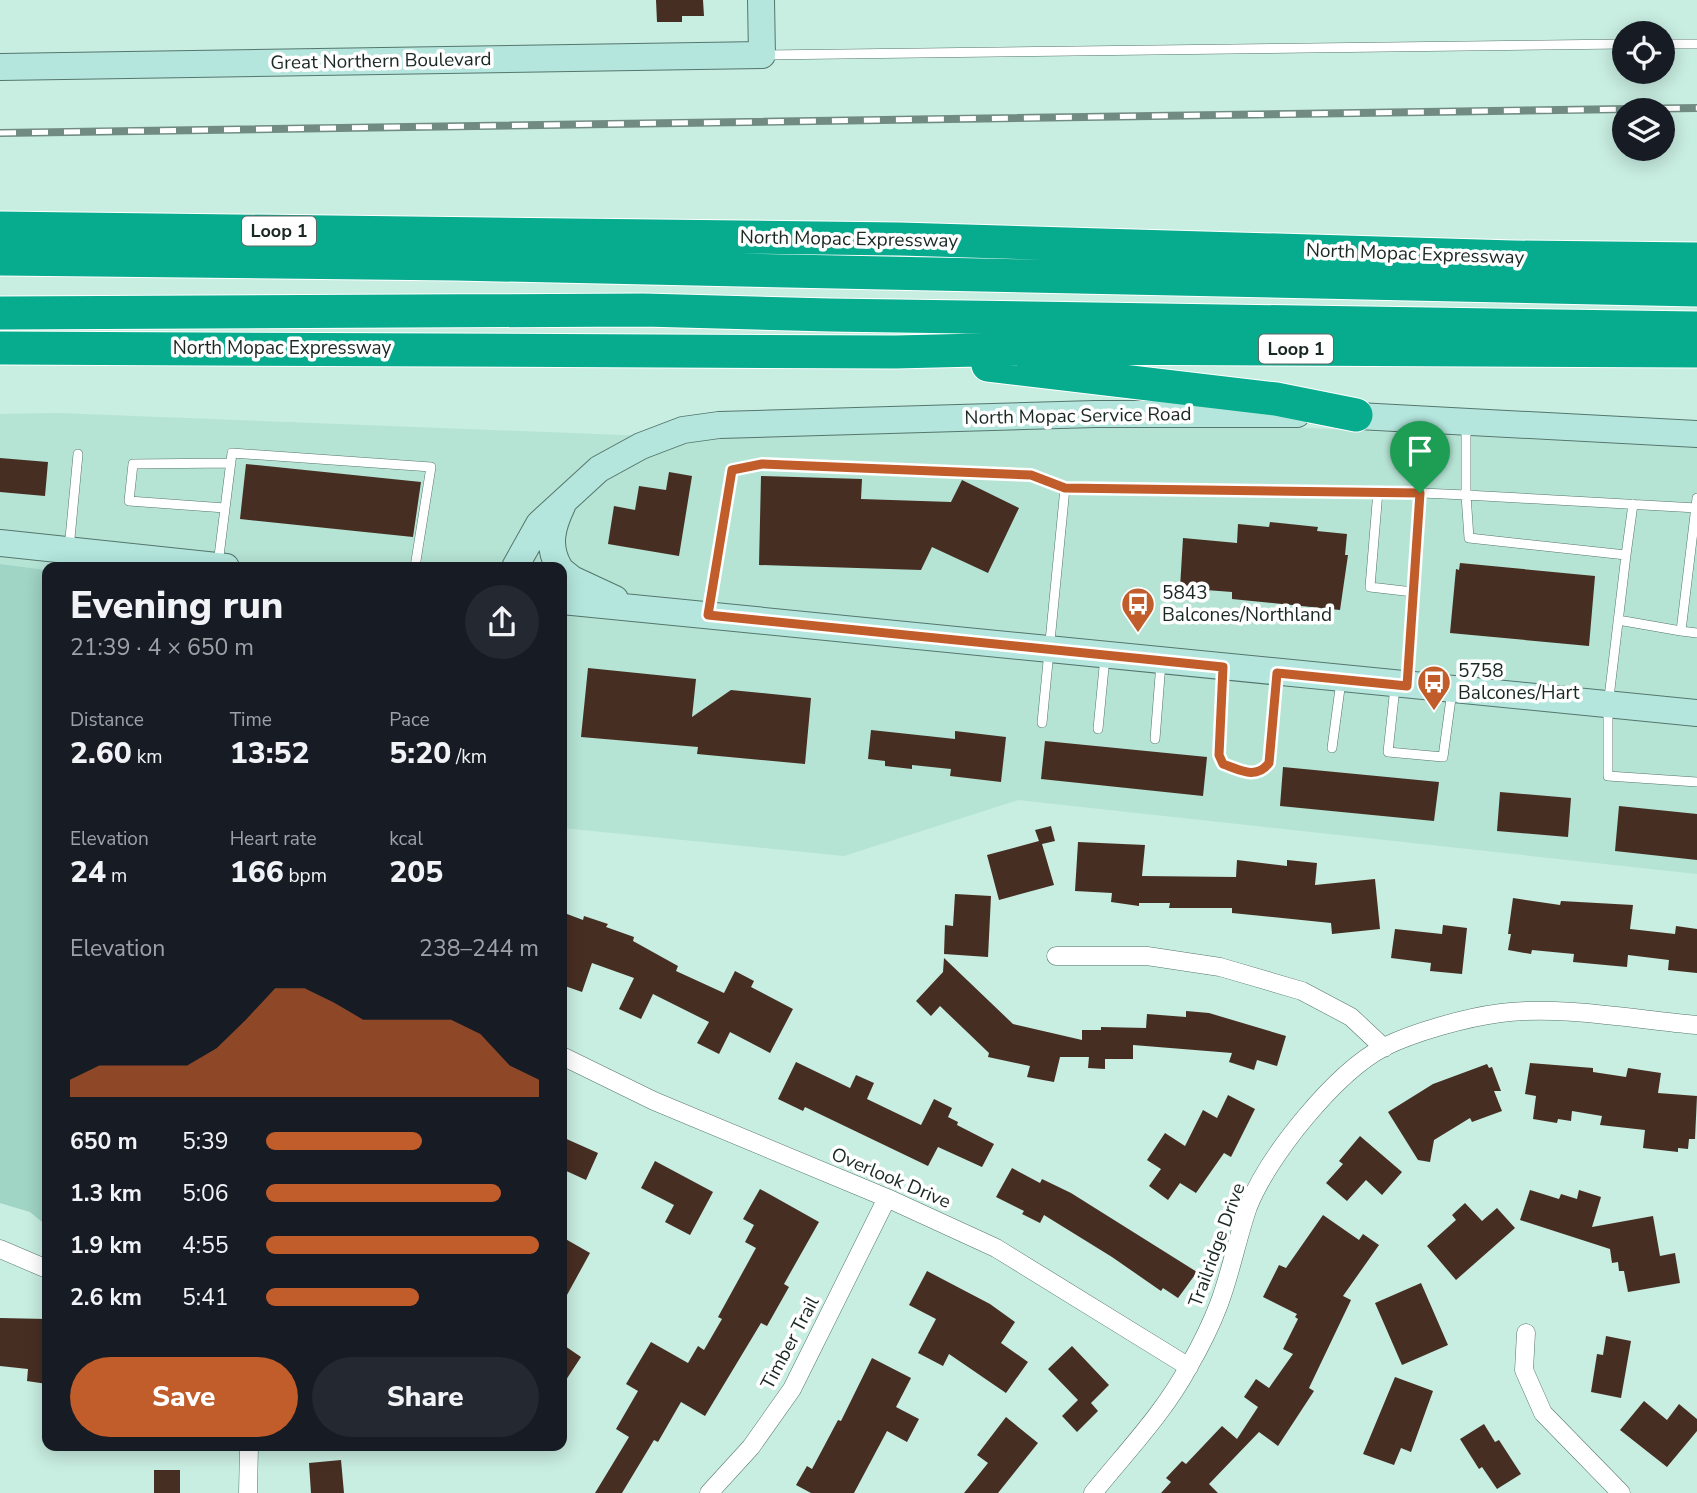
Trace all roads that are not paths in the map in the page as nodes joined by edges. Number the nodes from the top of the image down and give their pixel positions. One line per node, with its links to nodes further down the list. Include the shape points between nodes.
1 (761, 0): 5 (street)
2 (1612, 44): 5 (lane)
3 (1675, 44): 4 (lane)
4 (1697, 44)
5 (762, 55): 6 (street, Great Northern Boulevard)
6 (0, 67)
7 (0, 228): 8 (highway, North Mopac Expressway / Loop 1)
8 (558, 236): 10 (highway, North Mopac Expressway / Loop 1, via 900,239); 11 (highway)
9 (0, 259): 11 (highway)
10 (1697, 259)
11 (880, 273): 12 (highway)
12 (1697, 290)
13 (0, 313): 14 (highway, via 644,310)
14 (830, 315): 15 (highway); 17 (highway, via 661,324 509,325)
15 (1697, 328)
16 (0, 348): 17 (highway, North Mopac Expressway / Loop 1)
17 (454, 348): 19 (highway, North Mopac Expressway / Loop 1)
18 (1697, 351): 19 (highway, North Mopac Expressway / Loop 1, via 1059,348)
19 (896, 352): 20 (highway, via 1276,399)
20 (1356, 415): 21 (street, North Mopac Service Road); 29 (street, North Mopac Service Road, via 1095,414 719,425 683,430 641,446 599,469)
21 (1466, 421): 22 (street, North Mopac Service Road); 28 (lane)
22 (1697, 434)
23 (78, 454): 34 (lane)
24 (231, 463): 32 (lane); 32 (lane, via 133,464 129,501); 38 (lane, via 232,453 431,467)
25 (1065, 488): 26 (lane); 45 (lane, via 1031,475 762,464 732,470); 49 (lane)
26 (1378, 491): 27 (lane); 42 (lane, via 1370,587)
27 (1420, 493): 28 (lane); 42 (lane)
28 (1466, 495): 30 (lane); 35 (lane, via 1469,538)
29 (567, 496): 39 (street, North Mopac Service Road, via 538,524); 40 (street, via 552,534)
30 (1633, 504): 31 (lane); 35 (lane)
31 (1697, 504): 47 (lane)
32 (225, 508): 37 (lane)
33 (0, 543): 34 (street)
34 (69, 551): 36 (street)
35 (1626, 555): 46 (lane)
36 (178, 562)
37 (218, 562)
38 (416, 562)
39 (518, 562)
40 (557, 562)
41 (567, 575): 44 (street)
42 (1413, 592): 55 (lane)
43 (567, 601): 44 (street)
44 (633, 608): 45 (street)
45 (708, 615): 49 (street)
46 (1618, 620): 47 (lane); 57 (lane)
47 (1681, 631): 48 (lane)
48 (1697, 633)
49 (1048, 650): 50 (street); 59 (lane)
50 (1105, 655): 51 (street); 60 (lane)
51 (1162, 661): 52 (street); 61 (lane)
52 (1223, 667): 53 (street); 53 (lane, via 1219,755 1223,764 1252,774 1269,763)
53 (1277, 673): 54 (street)
54 (1342, 680): 55 (street); 62 (lane)
55 (1401, 685): 56 (street); 56 (lane, via 1388,752 1443,757)
56 (1452, 691): 57 (street)
57 (1608, 706): 58 (street); 63 (lane, via 1608,776)
58 (1697, 713)
59 (1042, 723)
60 (1098, 729)
61 (1155, 739)
62 (1332, 748)
63 (1697, 782)
64 (1056, 956): 66 (street, via 1147,956 1220,967 1302,990 1351,1017)
65 (1697, 1026): 66 (street, Trailridge Drive, via 1557,1012 1502,1013 1449,1024)
66 (1384, 1048): 72 (street, Trailridge Drive, via 1346,1075 1275,1158 1249,1205 1219,1305)
67 (567, 1058): 68 (street, Overlook Drive, via 654,1101)
68 (887, 1198): 72 (street, Overlook Drive, via 996,1248); 75 (street, Timber Trail, via 792,1389 751,1447)
69 (0, 1249): 70 (street)
70 (42, 1267)
71 (1526, 1333): 77 (street, via 1524,1370 1543,1413)
72 (1189, 1367): 76 (street, Trailridge Drive, via 1168,1402)
73 (249, 1451): 74 (street)
74 (248, 1493)
75 (709, 1493)
76 (1093, 1493)
77 (1621, 1493)

